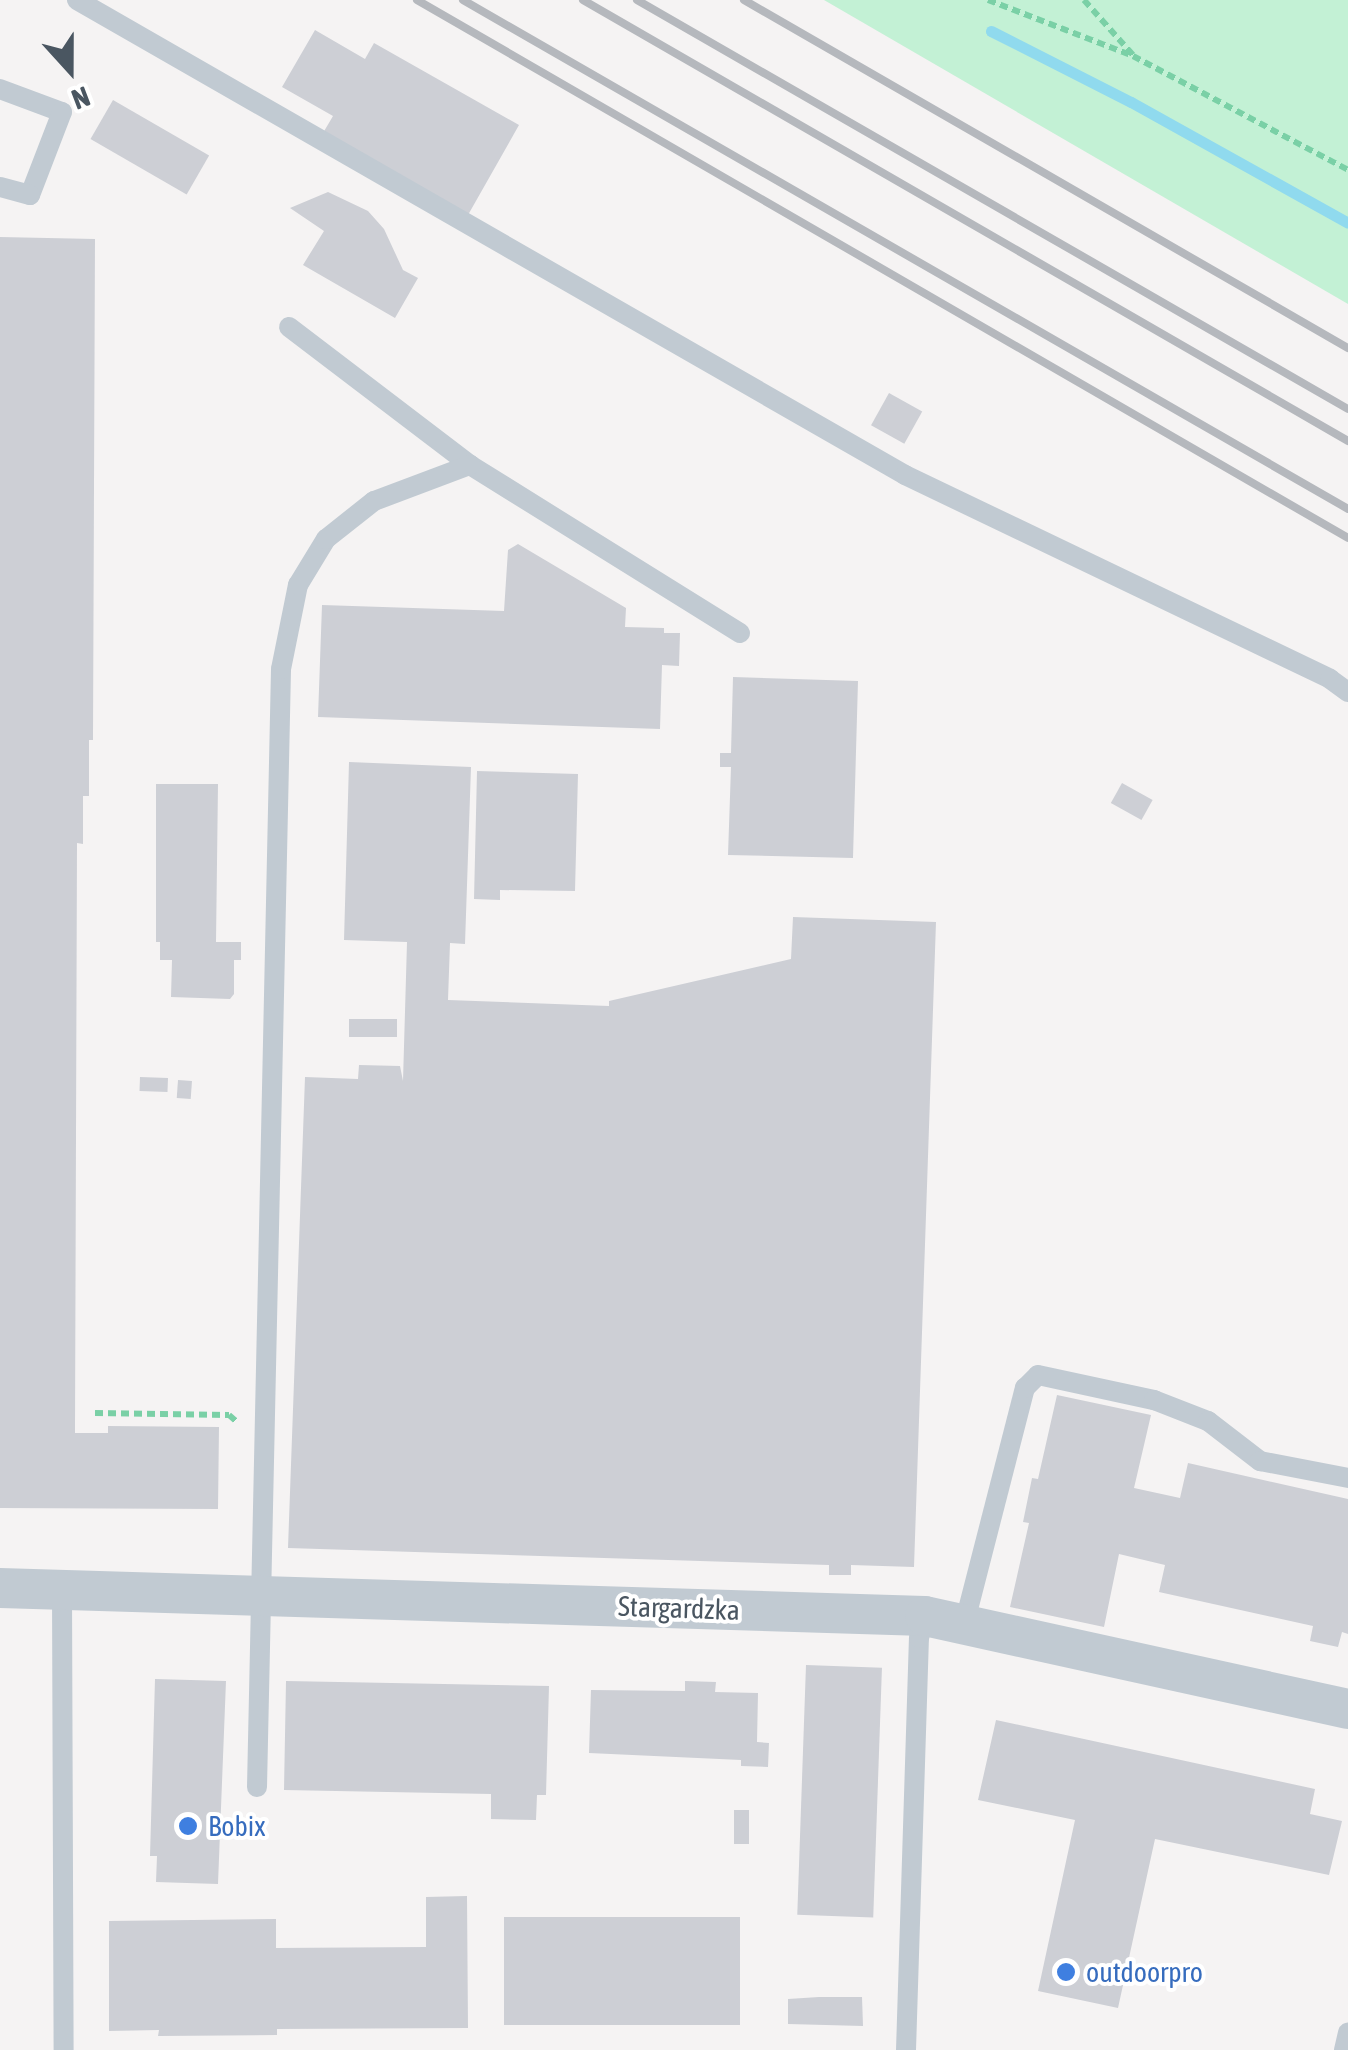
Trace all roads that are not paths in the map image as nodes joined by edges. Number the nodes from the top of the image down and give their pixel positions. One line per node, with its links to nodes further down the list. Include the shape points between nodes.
1 (78, 0): 7 (lane, via 905,476)
2 (0, 89): 3 (lane, via 62,112 30,195)
3 (0, 187)
4 (288, 327): 5 (lane)
5 (470, 465): 6 (lane); 11 (lane, via 374,501 326,539 298,585 282,669)
6 (740, 632)
7 (1348, 692)
8 (1348, 1478): 13 (lane, via 1260,1461 1208,1421 1154,1400 1038,1375 1024,1388)
9 (0, 1588): 10 (street, Stargardzka)
10 (62, 1590): 11 (street, Stargardzka); 17 (lane)
11 (261, 1594): 12 (street, Stargardzka); 15 (lane)
12 (925, 1616): 13 (street, Stargardzka); 18 (lane, via 919,1638)
13 (964, 1625): 14 (street, Stargardzka)
14 (1348, 1709)
15 (258, 1787)
16 (1348, 2032): 19 (lane)
17 (64, 2050)
18 (906, 2050)
19 (1344, 2050)

